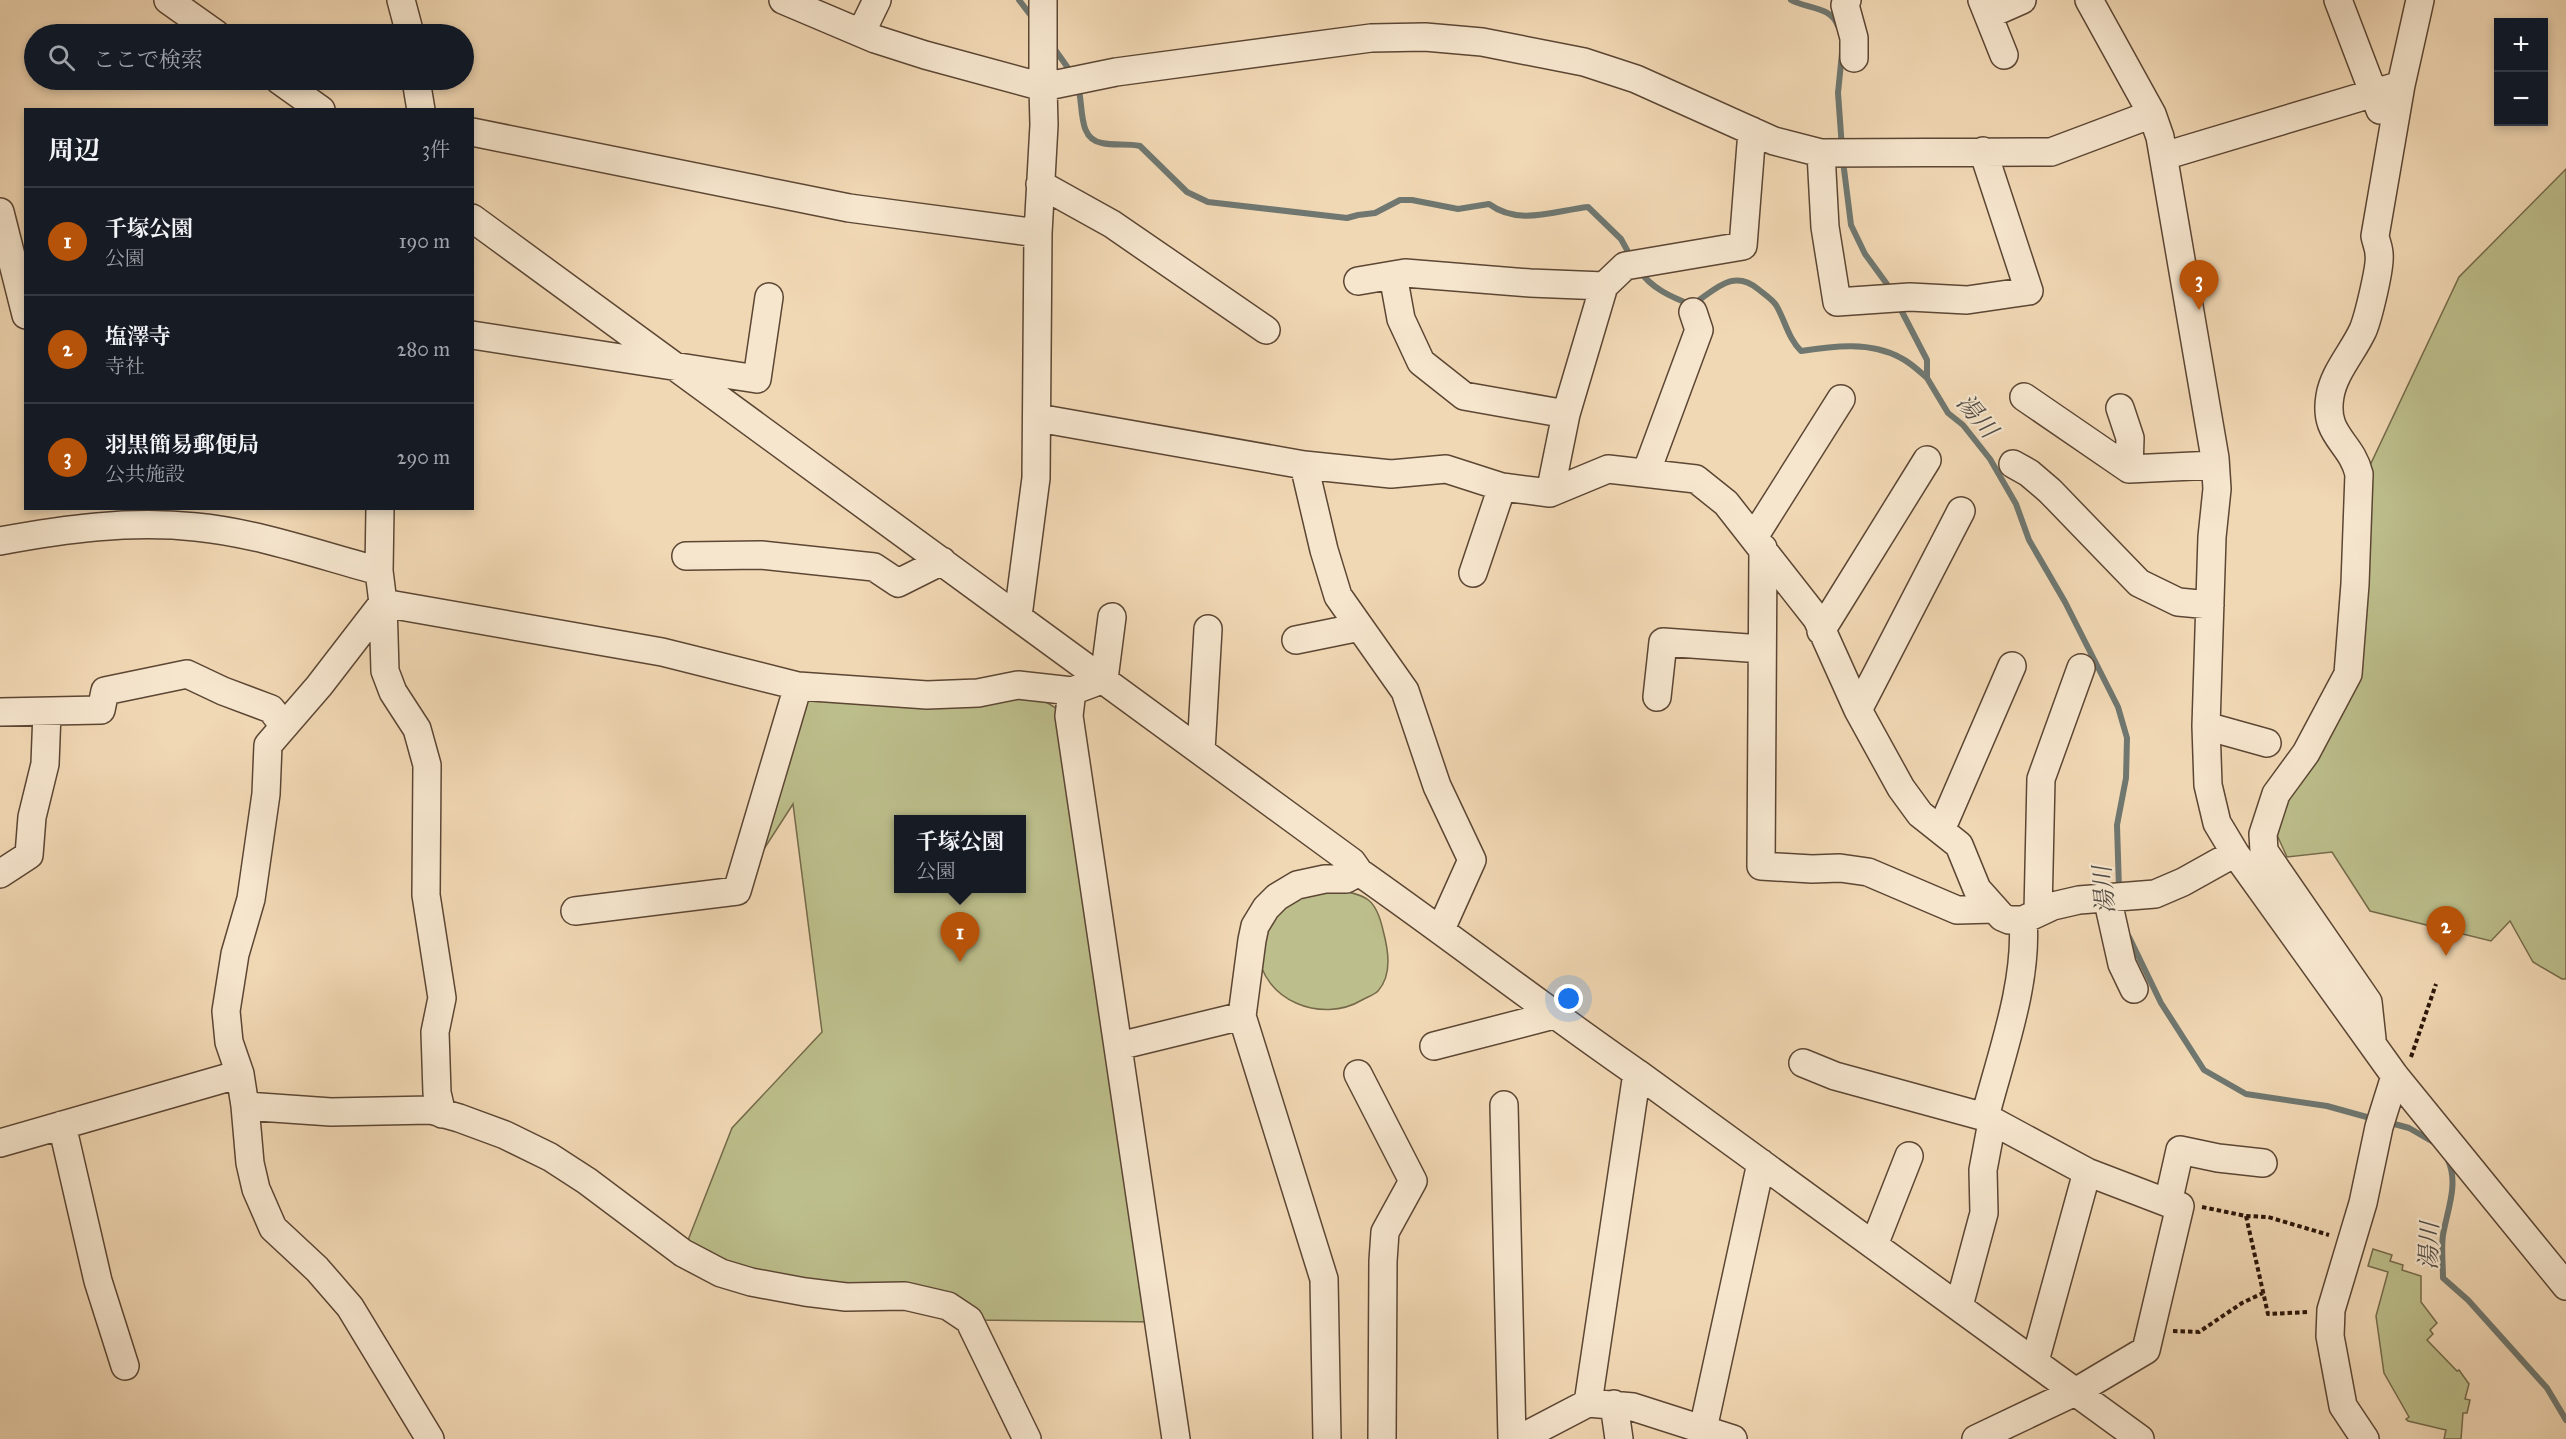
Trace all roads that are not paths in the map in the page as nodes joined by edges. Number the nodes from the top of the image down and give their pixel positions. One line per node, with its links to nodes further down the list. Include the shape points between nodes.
1 (168, 0): 12 (street)
2 (401, 0): 13 (street)
3 (783, 0): 14 (street)
4 (877, 0): 14 (street)
5 (1043, 0): 18 (street)
6 (1846, 0): 16 (street)
7 (2022, 0): 11 (street)
8 (2089, 0): 24 (street)
9 (2338, 0): 21 (street)
10 (2420, 0): 17 (street)
11 (1985, 8): 15 (street)
12 (202, 24)
13 (407, 24)
14 (861, 33): 18 (street)
15 (2004, 55)
16 (1854, 58)
17 (2401, 85): 21 (street); 27 (street)
18 (1043, 87): 25 (street, via 1116,72 1371,38 1425,37 1482,42 1584,62 1636,79); 31 (street)
19 (293, 90): 22 (street)
20 (418, 90): 23 (street)
21 (2373, 94): 27 (street); 30 (street)
22 (318, 108)
23 (421, 108)
24 (2152, 114): 28 (street, via 2051,152); 30 (street)
25 (1752, 131): 29 (street, via 1774,141); 37 (street, via 1743,246 1638,264)
26 (474, 132): 34 (street, via 849,208)
27 (2391, 136): 100 (street, via 2375,236 2380,256 2370,306 2364,329 2330,396 2330,426 2356,461 2359,474 2348,674 2306,753 2276,795 2263,834 2264,851 2368,1002)
28 (1983, 151): 29 (street); 29 (street, via 2029,291 1968,300 1900,298 1836,302 1825,227)
29 (1836, 152)
30 (2164, 156): 52 (street)
31 (1041, 184): 34 (street); 41 (street, via 1112,224)
32 (0, 212): 39 (street)
33 (474, 219): 43 (street)
34 (1038, 233): 48 (street)
35 (1393, 275): 36 (street); 37 (street); 47 (street, via 1401,319 1421,362 1464,396)
36 (1358, 281)
37 (1604, 286): 47 (street)
38 (769, 297): 43 (street, via 758,379)
39 (24, 307)
40 (1693, 312): 54 (street, via 1699,330)
41 (1266, 330)
42 (474, 335): 43 (street)
43 (678, 368): 63 (street)
44 (2024, 397): 53 (street)
45 (1841, 399): 61 (street)
46 (2120, 408): 53 (street, via 2130,438)
47 (1566, 414): 56 (street)
48 (1038, 418): 51 (street); 68 (street, via 1036,478)
49 (1927, 460): 72 (street)
50 (2013, 464): 67 (street, via 2050,491 2139,583 2178,602)
51 (1304, 465): 55 (street, via 1391,474 1446,469); 70 (street, via 1338,596)
52 (2215, 465): 53 (street); 67 (street)
53 (2129, 469)
54 (1646, 473): 56 (street, via 1608,469); 61 (street, via 1696,479 1726,503)
55 (1502, 487): 56 (street); 65 (street)
56 (1550, 493)
57 (380, 510): 64 (street)
58 (1961, 511): 81 (street)
59 (119, 517): 60 (street); 64 (street, via 247,535)
60 (0, 542)
61 (1758, 542): 72 (street, via 1817,620); 74 (street)
62 (687, 556): 63 (street, via 761,555 874,567 898,583)
63 (942, 561): 68 (street)
64 (379, 571): 66 (street)
65 (1473, 573)
66 (383, 603): 78 (street, via 662,652); 84 (street); 110 (street, via 385,671 393,692 417,729 427,765 426,895 442,998 435,1032 437,1093)
67 (2210, 605): 85 (street)
68 (1018, 616): 77 (street)
69 (1112, 617): 77 (street)
70 (1360, 627): 73 (street); 96 (street, via 1405,691 1437,786 1472,860)
71 (1208, 629): 87 (street)
72 (1821, 631): 81 (street)
73 (1296, 640)
74 (1762, 649): 80 (street, via 1663,642); 93 (street, via 1761,866 1868,872 1957,910)
75 (2012, 666): 88 (street)
76 (2081, 668): 95 (street, via 2041,779)
77 (1104, 679): 79 (street); 87 (street)
78 (798, 686): 79 (street, via 927,696 978,693 1018,684); 94 (street, via 737,891)
79 (1072, 691): 101 (street, via 1069,716)
80 (1657, 697)
81 (1858, 710): 88 (street, via 1901,789 1920,814)
82 (0, 712): 83 (street)
83 (46, 712): 84 (street, via 101,710 105,691 187,674 271,709); 91 (street, via 45,764 32,817 29,855)
84 (284, 726): 106 (street, via 268,745 266,794 251,899 235,954 226,1011 229,1042)
85 (2206, 726): 86 (street); 89 (street, via 2211,805)
86 (2267, 743)
87 (1201, 751): 90 (street, via 1352,862)
88 (1941, 830): 93 (street, via 1959,845 1977,889)
89 (2235, 853): 92 (street, via 2155,894); 100 (street)
90 (1359, 872): 96 (street); 99 (street, via 1346,879 1297,885 1266,908 1252,940)
91 (0, 874)
92 (2116, 897): 95 (street, via 2079,900); 97 (street, via 2122,964)
93 (1994, 909): 95 (street, via 2009,920)
94 (575, 911)
95 (2030, 916): 111 (street)
96 (1441, 929): 98 (street)
97 (2134, 989)
98 (1554, 1015): 102 (street); 105 (street)
99 (1242, 1016): 101 (street); 132 (street, via 1324,1279)
100 (2373, 1041): 104 (street)
101 (1119, 1046): 131 (street)
102 (1434, 1046)
103 (1803, 1063): 111 (street, via 1835,1076)
104 (2401, 1070): 120 (street); 140 (street, via 2382,1120 2363,1203 2331,1310 2330,1336 2343,1406)
105 (1637, 1073): 115 (street); 125 (street)
106 (240, 1074): 109 (street); 112 (street)
107 (1358, 1074): 133 (street, via 1413,1181 1385,1232)
108 (1504, 1105): 134 (street)
109 (245, 1106): 110 (street, via 331,1112 431,1110); 129 (street, via 250,1163 256,1189 273,1228 350,1307)
110 (442, 1114): 130 (street, via 505,1135 550,1157 683,1253 721,1273 805,1292 846,1297 905,1296 948,1306 969,1320)
111 (1989, 1119): 117 (street); 121 (street, via 1983,1170 1984,1213)
112 (62, 1125): 113 (street); 123 (street, via 99,1281)
113 (0, 1143)
114 (1909, 1156): 119 (street)
115 (1761, 1163): 119 (street); 127 (street)
116 (2263, 1163): 118 (street, via 2180,1150)
117 (2087, 1172): 118 (street); 122 (street)
118 (2174, 1205): 124 (street, via 2148,1340)
119 (1874, 1245): 121 (street)
120 (2566, 1286)
121 (1959, 1306): 122 (street)
122 (2035, 1361): 124 (street)
123 (125, 1366)
124 (2077, 1391): 128 (street); 139 (street)
125 (1587, 1403): 126 (street); 135 (street)
126 (1614, 1404): 127 (street); 136 (street)
127 (1703, 1429): 137 (street)
128 (2012, 1431): 138 (street)
129 (430, 1439)
130 (1028, 1439)
131 (1176, 1439)
132 (1327, 1439)
133 (1382, 1439)
134 (1512, 1439)
135 (1520, 1439)
136 (1619, 1439)
137 (1733, 1439)
138 (1976, 1439)
139 (2140, 1439)
140 (2365, 1439)

